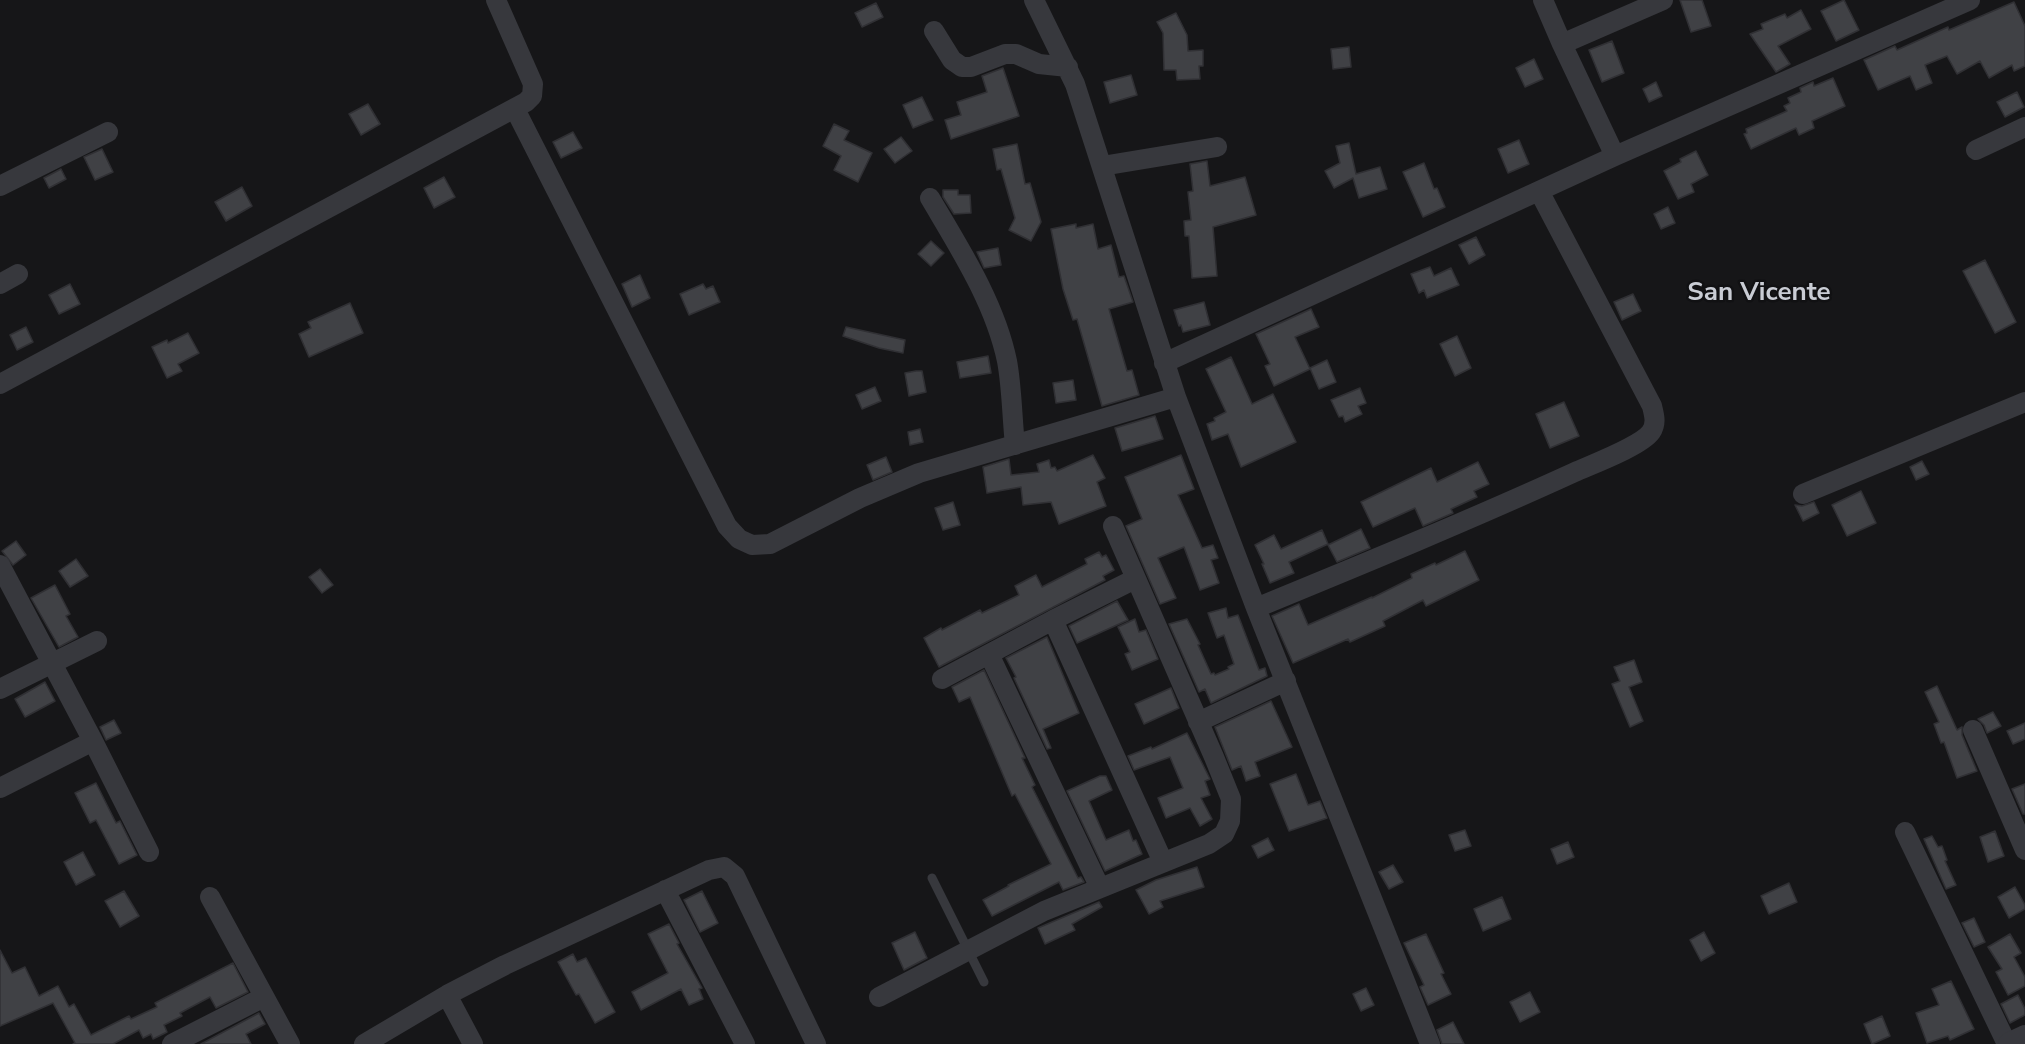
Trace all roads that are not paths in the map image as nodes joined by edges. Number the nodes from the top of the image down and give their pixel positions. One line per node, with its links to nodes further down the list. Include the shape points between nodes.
1 (496, 0): 9 (street, via 533,84 532,96)
2 (1034, 0): 8 (street)
3 (1543, 0): 7 (street)
4 (1663, 0): 7 (street)
5 (1970, 0): 14 (street)
6 (934, 31): 8 (street, via 952,60 962,67 1016,54 1039,64)
7 (1562, 44): 14 (street)
8 (1068, 67): 15 (street)
9 (515, 109): 22 (street); 25 (street, via 727,526 739,539 752,545 771,544 919,473)
10 (2025, 127): 13 (street)
11 (108, 132): 16 (street)
12 (1218, 147): 15 (street)
13 (1976, 150)
14 (1615, 156): 17 (street)
15 (1102, 166): 21 (street)
16 (0, 186)
17 (1539, 191): 21 (street); 31 (street, via 1652,405 1655,422 1651,432 1612,455 1516,499)
18 (930, 198): 25 (street, via 985,298 1000,335 1007,363)
19 (18, 274): 20 (street)
20 (0, 284)
21 (1164, 363): 23 (street)
22 (0, 384)
23 (1176, 397): 25 (street); 31 (street)
24 (2025, 402): 26 (street)
25 (1014, 445)
26 (1803, 494)
27 (1113, 526): 29 (street)
28 (0, 565): 30 (street)
29 (1135, 579): 32 (street); 39 (street)
30 (6, 590): 35 (street)
31 (1257, 608): 37 (street)
32 (1053, 620): 34 (street); 46 (street)
33 (97, 641): 35 (street)
34 (989, 654): 36 (street); 48 (street)
35 (52, 663): 38 (street); 41 (street)
36 (942, 679)
37 (1286, 681): 39 (street); 63 (street)
38 (0, 690)
39 (1198, 722): 46 (street, via 1231,799 1230,821 1224,834 1209,844)
40 (1973, 730): 44 (street)
41 (93, 741): 42 (street); 45 (street)
42 (0, 788)
43 (1905, 832): 64 (street)
44 (2025, 850)
45 (149, 852)
46 (1163, 862): 48 (street)
47 (932, 878): 51 (lane)
48 (1100, 888): 51 (street)
49 (665, 890): 53 (street); 61 (street); 62 (street, via 717,867 724,867 735,876)
50 (210, 897): 54 (street)
51 (968, 950): 52 (lane); 55 (street)
52 (984, 982)
53 (447, 995): 59 (street); 60 (street)
54 (264, 997): 57 (street); 58 (street)
55 (879, 997)
56 (2025, 1037): 64 (street)
57 (172, 1044)
58 (290, 1044)
59 (364, 1044)
60 (473, 1044)
61 (745, 1044)
62 (816, 1044)
63 (1430, 1044)
64 (2008, 1044)

